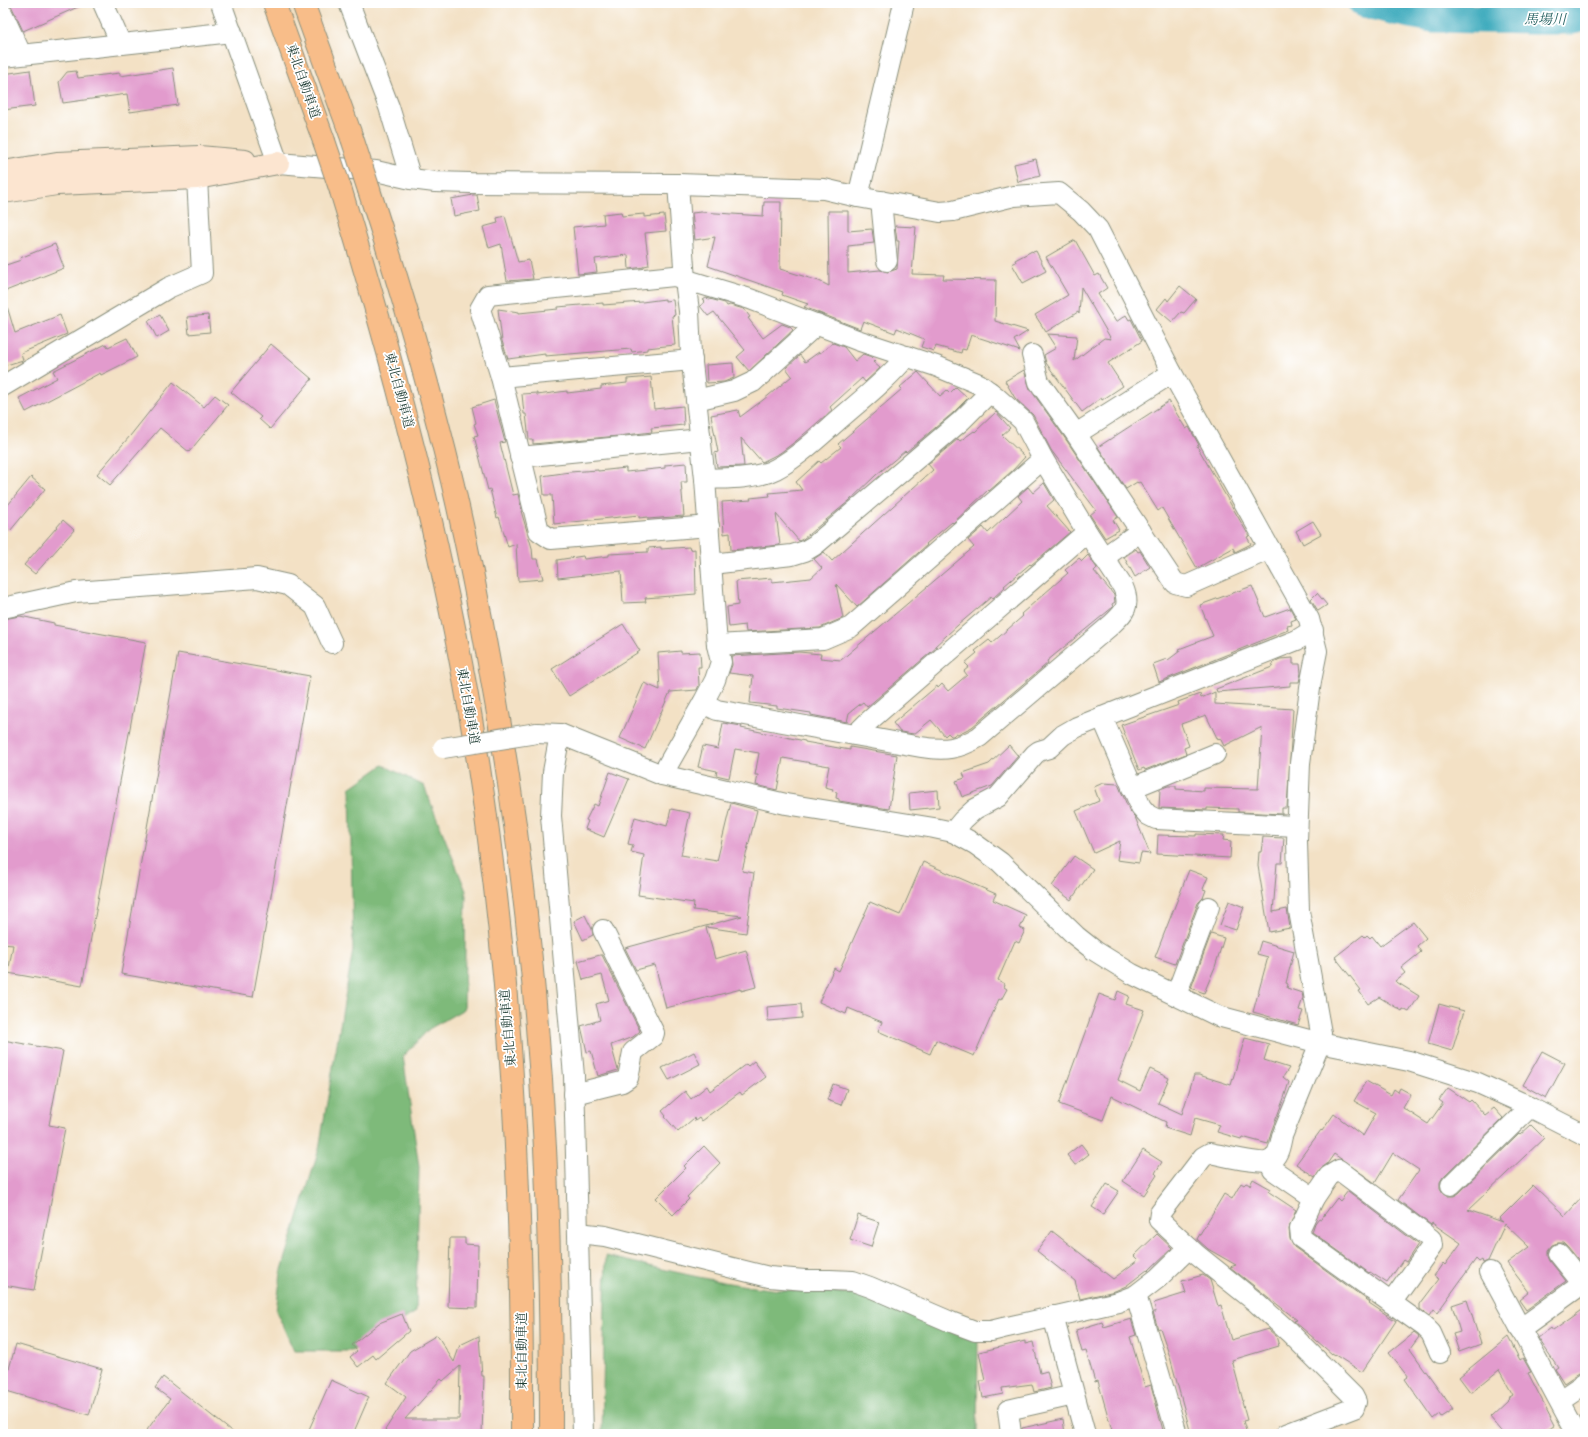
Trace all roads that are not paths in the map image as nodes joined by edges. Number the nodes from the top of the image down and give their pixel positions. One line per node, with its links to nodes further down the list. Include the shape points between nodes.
1 (103, 3): 9 (street)
2 (222, 3): 8 (street)
3 (274, 3): 78 (highway, 東北自動車道, bridge, via 341,191 390,357 419,467 460,658 489,840 507,1007 516,1144 523,1340)
4 (303, 3): 79 (highway, 東北自動車道, bridge, via 370,190 393,265 445,452 488,656 504,749 528,936 545,1148)
5 (349, 3): 14 (street, via 389,107)
6 (904, 3): 17 (street)
7 (3, 15): 10 (street)
8 (232, 32): 9 (street); 11 (street)
9 (121, 44): 10 (street)
10 (12, 56)
11 (278, 163): 12 (street, via 199,157 57,163); 13 (street); 14 (street, via 376,171)
12 (3, 172)
13 (197, 178): 16 (street, via 57,184); 27 (street, via 202,273 168,288)
14 (411, 179): 15 (street, via 470,183)
15 (678, 184): 17 (street, via 824,189); 20 (street)
16 (3, 192)
17 (858, 197): 18 (street)
18 (881, 201): 19 (street); 25 (street, via 940,212 1014,196 1059,193 1098,229)
19 (887, 261)
20 (685, 280): 21 (street, via 750,299); 24 (street); 26 (street, via 674,276 488,295 480,309)
21 (817, 324): 23 (street); 29 (street, via 753,382 734,391)
22 (1032, 355): 30 (street, via 1039,382)
23 (907, 356): 28 (street, via 979,384); 34 (street, via 893,372 802,452 780,466 770,472 748,477)
24 (692, 360): 26 (street); 29 (street)
25 (1172, 373): 30 (street); 38 (street)
26 (501, 377): 32 (street)
27 (3, 386)
28 (990, 392): 33 (street, via 1023,420); 40 (street, via 955,426 815,545 792,555)
29 (696, 400): 31 (street)
30 (1076, 434): 36 (street)
31 (701, 439): 32 (street); 34 (street)
32 (520, 457): 35 (street, via 539,531 551,539)
33 (1043, 459): 37 (street); 44 (street, via 851,627 823,639)
34 (705, 479): 35 (street)
35 (709, 526): 40 (street)
36 (1141, 531): 38 (street, via 1175,583 1186,586); 39 (street)
37 (1087, 532): 39 (street); 48 (street)
38 (1270, 549): 42 (street)
39 (1103, 558): 48 (street, via 1126,594 1125,612 979,737 966,744 939,750)
40 (711, 564): 44 (street)
41 (3, 608): 43 (street, via 76,592 257,578 288,585 315,606)
42 (1313, 630): 46 (street, via 1297,640); 53 (street, via 1317,651 1300,763)
43 (332, 643)
44 (717, 645): 45 (street, via 721,662)
45 (704, 704): 48 (street, via 717,710); 51 (street)
46 (1102, 717): 52 (street); 54 (street, via 1062,735 1049,748 1039,751 998,797 975,809)
47 (560, 734): 49 (street, bridge, via 537,733); 51 (street); 59 (street, via 553,772 551,816)
48 (855, 735)
49 (443, 748)
50 (1215, 754): 52 (street)
51 (662, 776): 54 (street, via 786,804)
52 (1132, 788): 53 (street, via 1141,807 1156,819)
53 (1297, 826): 58 (street, via 1299,911 1320,1026)
54 (953, 832): 57 (street, via 1000,862 1076,936 1095,951 1132,974)
55 (1209, 907): 57 (street)
56 (603, 930): 59 (street, via 654,1033 632,1052 628,1078 622,1082)
57 (1176, 995): 58 (street, via 1218,1016)
58 (1320, 1043): 60 (street, via 1409,1061 1478,1083); 62 (street, via 1282,1136 1280,1149)
59 (574, 1094): 65 (street)
60 (1530, 1107): 61 (street); 63 (street)
61 (1585, 1138)
62 (1269, 1161): 64 (street, via 1274,1170); 66 (street, via 1210,1153 1203,1157 1160,1213 1159,1220)
63 (1451, 1185)
64 (1314, 1198): 71 (street, via 1300,1228 1301,1238); 71 (street, via 1330,1176 1339,1170 1431,1239 1432,1246)
65 (578, 1233): 72 (street, via 606,1236 769,1277 853,1281 975,1331 1003,1328); 80 (street)
66 (1189, 1248): 70 (street); 84 (street, via 1278,1322 1353,1396 1356,1402 1354,1408)
67 (1559, 1254): 69 (street)
68 (1490, 1272): 73 (street)
69 (1584, 1283): 73 (street)
70 (1136, 1295): 72 (street, via 1118,1302); 83 (street)
71 (1391, 1303): 74 (street, via 1425,1327)
72 (1053, 1316): 76 (street)
73 (1520, 1329): 77 (street)
74 (1440, 1353)
75 (1585, 1383): 77 (street)
76 (1074, 1394): 81 (street, via 1008,1410); 82 (street)
77 (1560, 1400): 85 (street)
78 (522, 1434)
79 (551, 1434)
80 (583, 1434)
81 (1011, 1434)
82 (1085, 1434)
83 (1177, 1434)
84 (1286, 1434)
85 (1578, 1434)

